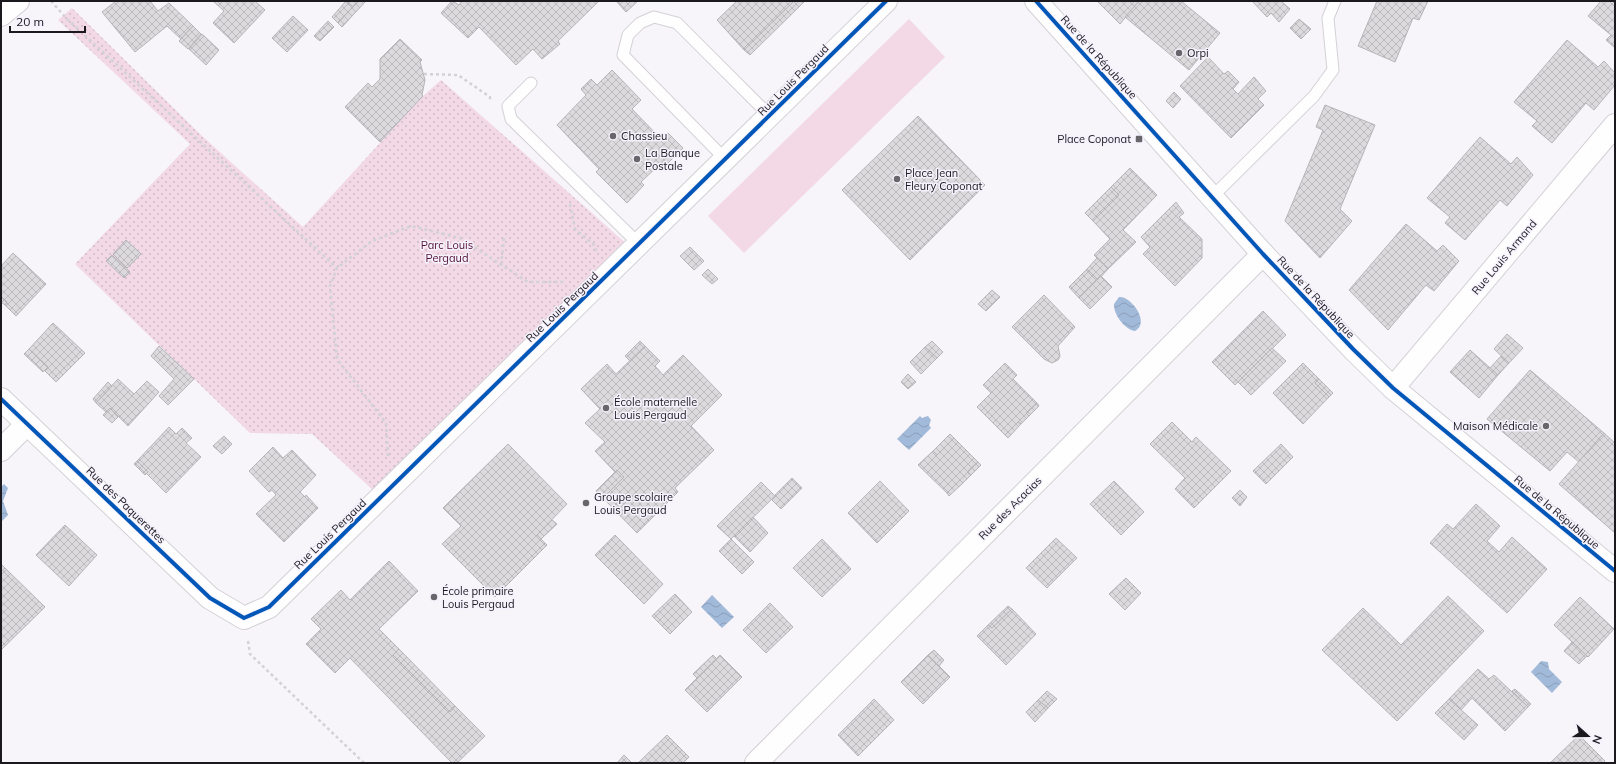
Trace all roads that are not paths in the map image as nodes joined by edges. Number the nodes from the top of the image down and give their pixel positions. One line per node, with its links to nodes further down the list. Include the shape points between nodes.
1 (18, 1): 5 (street)
2 (886, 1): 7 (street, Rue Louis Pergaud)
3 (1036, 1): 10 (street, Rue de la République)
4 (1335, 1): 10 (lane, via 1328,18 1333,70 1314,96)
5 (1, 15)
6 (531, 83): 11 (lane, via 508,106 511,119)
7 (770, 116): 9 (street, Rue Louis Pergaud); 9 (lane, via 677,23 654,17 640,23 628,35 623,55)
8 (1615, 125): 13 (street, Rue Louis Armand)
9 (725, 160): 11 (street, Rue Louis Pergaud)
10 (1212, 197): 12 (street, Rue de la République)
11 (639, 244): 18 (street, Rue Louis Pergaud, via 269,607)
12 (1263, 254): 13 (street, Rue de la République); 19 (street, Rue des Acacias)
13 (1393, 388): 17 (street, Rue de la République)
14 (1, 399): 15 (street, Rue des Paquerettes)
15 (27, 424): 16 (street); 18 (street, Rue des Paquerettes, via 210,598)
16 (1, 450)
17 (1615, 572)
18 (244, 618)
19 (756, 763)

